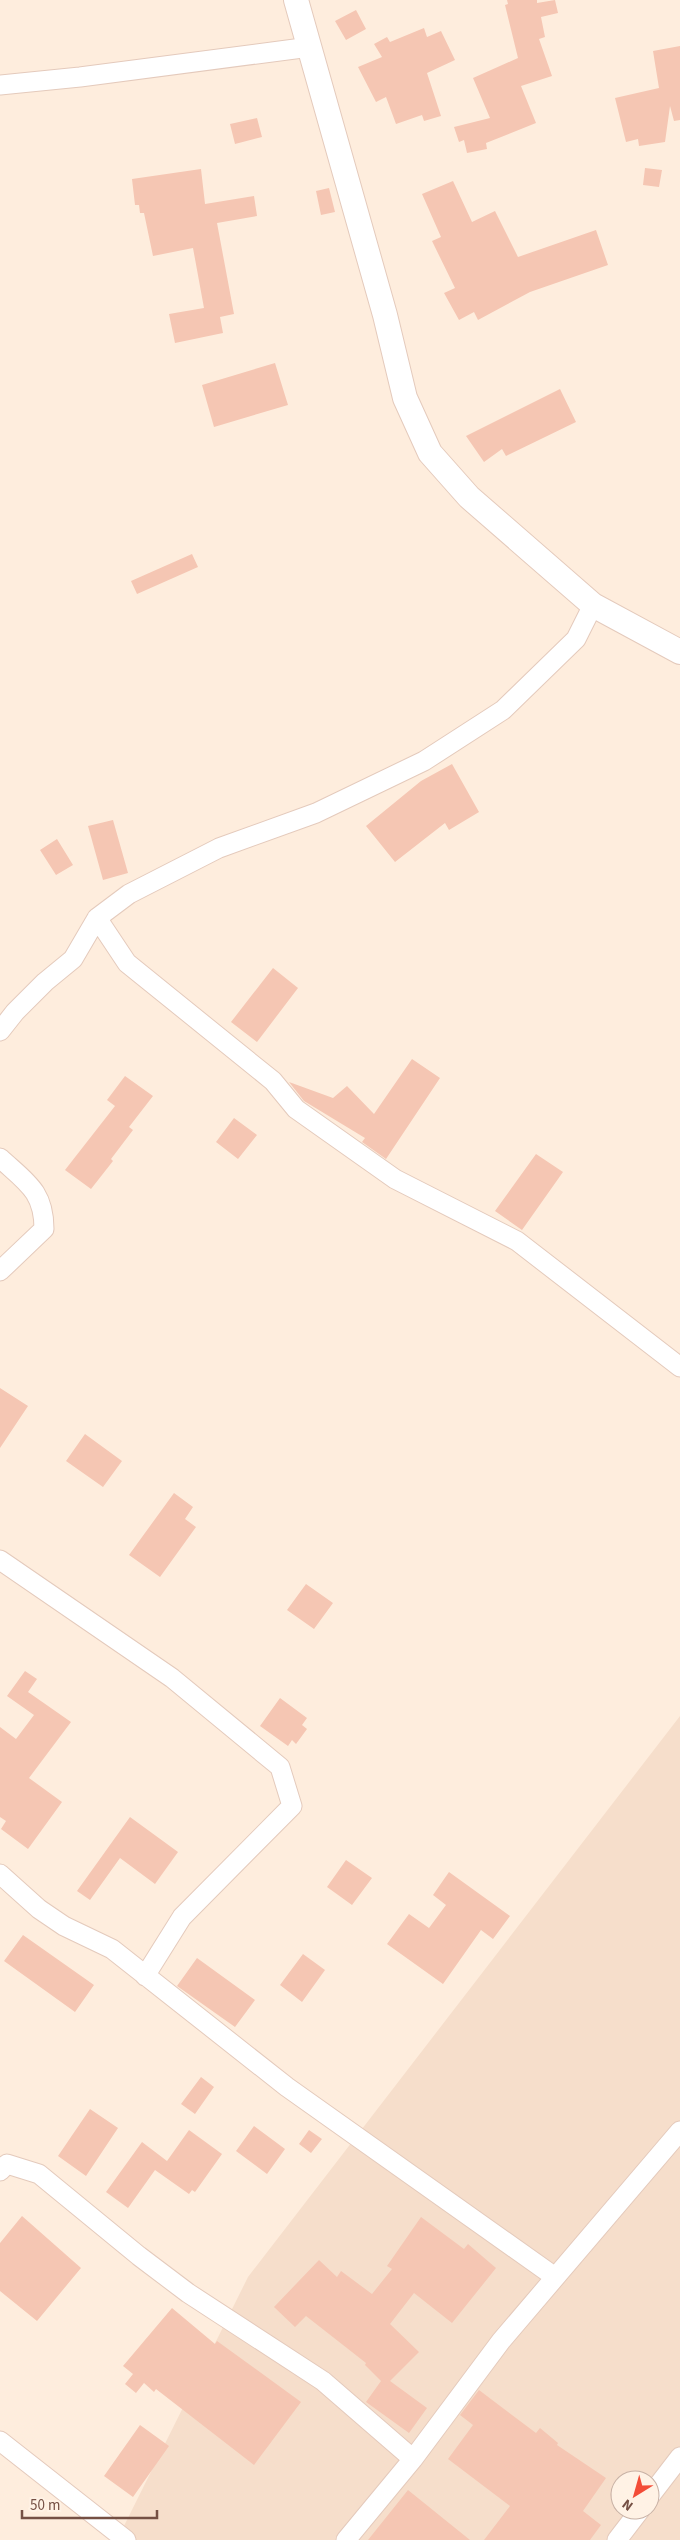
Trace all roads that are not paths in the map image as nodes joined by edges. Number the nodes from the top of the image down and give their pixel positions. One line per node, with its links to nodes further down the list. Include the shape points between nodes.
1 (296, 0): 2 (street)
2 (310, 47): 3 (street); 4 (street, via 383,306 405,398 430,453 469,497)
3 (0, 85)
4 (593, 606): 5 (street); 6 (street, via 576,639 503,710 424,761 316,813 219,848 129,894)
5 (680, 652)
6 (97, 918): 7 (street, via 73,959 39,988); 10 (street, via 127,963 273,1081 296,1109 395,1179 517,1241)
7 (0, 1031)
8 (0, 1158): 9 (street, via 39,1197 44,1212 44,1229)
9 (0, 1272)
10 (680, 1367)
11 (0, 1560): 13 (street, via 172,1678 280,1767 292,1806 182,1917)
12 (0, 1874): 13 (street, via 39,1909 64,1926 112,1949)
13 (145, 1976): 16 (street, via 287,2088)
14 (680, 2131): 16 (street)
15 (0, 2171): 19 (street, via 7,2164 39,2174 188,2293 323,2381)
16 (555, 2277): 19 (street, via 501,2341)
17 (0, 2441): 22 (street)
18 (680, 2457): 20 (street)
19 (413, 2459): 23 (street)
20 (660, 2483)
21 (632, 2520): 24 (street)
22 (126, 2540)
23 (346, 2540)
24 (616, 2540)

